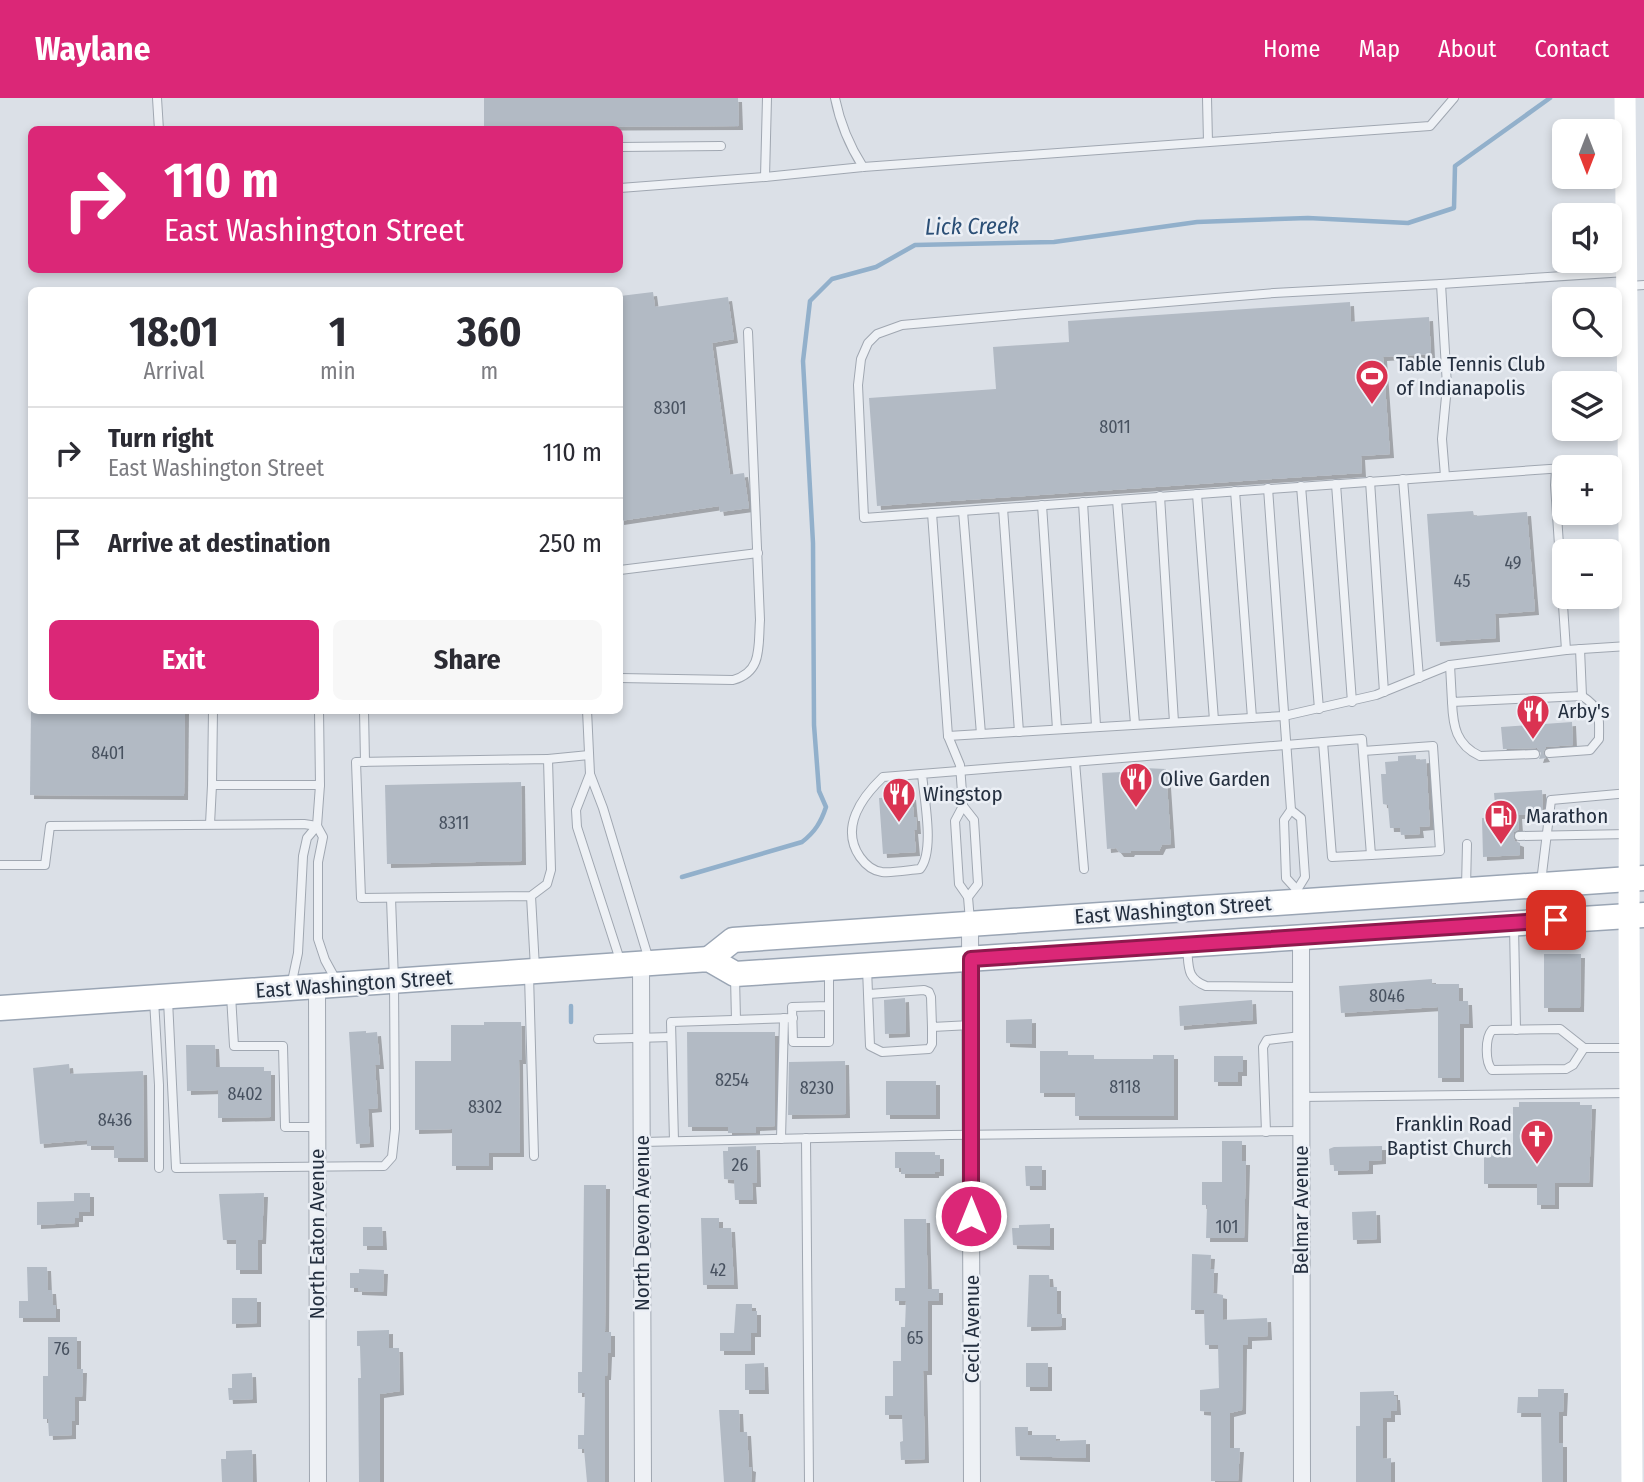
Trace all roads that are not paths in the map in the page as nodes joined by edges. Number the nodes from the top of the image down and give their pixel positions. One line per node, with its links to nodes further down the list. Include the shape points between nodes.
1 (157, 98): 7 (lane)
2 (767, 98): 12 (lane)
3 (835, 98): 11 (lane, via 851,148)
4 (1207, 98): 8 (lane)
5 (1454, 98): 8 (lane, via 1430,126)
6 (1625, 98): 14 (main road)
7 (159, 126)
8 (1208, 142): 11 (lane)
9 (722, 146): 10 (lane)
10 (623, 147)
11 (863, 167): 12 (lane)
12 (765, 177): 13 (lane)
13 (623, 188)
14 (1632, 281): 15 (lane); 18 (main road, via 1633,425)
15 (1441, 284): 20 (lane, via 1447,386 1442,439); 34 (lane, via 1274,292 1025,314 902,325 877,334 861,359 858,385 864,518)
16 (748, 332): 36 (lane)
17 (1622, 465): 18 (lane)
18 (1628, 465): 38 (main road)
19 (1552, 469): 20 (lane)
20 (1445, 476): 21 (lane)
21 (1403, 479): 22 (lane); 43 (lane)
22 (1370, 481): 23 (lane); 44 (lane)
23 (1336, 484): 24 (lane); 46 (lane)
24 (1301, 486): 25 (lane); 48 (lane)
25 (1268, 488): 26 (lane); 53 (lane)
26 (1235, 491): 27 (lane); 54 (lane)
27 (1197, 494): 28 (lane); 55 (lane)
28 (1160, 496): 29 (lane); 56 (lane)
29 (1117, 500): 30 (lane); 57 (lane)
30 (1083, 502): 31 (lane); 58 (lane)
31 (1042, 505): 32 (lane); 59 (lane)
32 (1003, 508): 33 (lane); 60 (lane)
33 (963, 511): 34 (lane); 61 (lane)
34 (932, 513): 62 (lane)
35 (1558, 525): 40 (lane)
36 (758, 553): 37 (lane); 42 (lane, via 760,620 756,663 747,676 733,680)
37 (623, 570)
38 (1632, 642): 39 (lane); 77 (main road)
39 (1580, 649): 40 (lane); 45 (lane)
40 (1566, 650): 41 (lane)
41 (1450, 665): 43 (lane); 47 (lane)
42 (623, 678)
43 (1419, 678): 44 (lane)
44 (1384, 692): 46 (lane)
45 (1582, 695): 47 (lane); 66 (lane, via 1595,704 1600,715 1600,739 1590,750)
46 (1352, 702): 48 (lane)
47 (1452, 702): 67 (lane, via 1453,730 1474,753)
48 (1319, 709): 53 (lane)
49 (213, 714): 75 (lane)
50 (319, 714): 76 (lane)
51 (364, 714): 70 (lane)
52 (587, 714): 68 (lane)
53 (1284, 716): 54 (lane); 64 (lane)
54 (1252, 718): 55 (lane)
55 (1214, 720): 56 (lane)
56 (1174, 722): 57 (lane)
57 (1135, 724): 58 (lane)
58 (1096, 726): 59 (lane)
59 (1057, 729): 60 (lane)
60 (1019, 732): 61 (lane)
61 (981, 734): 62 (lane)
62 (948, 736): 72 (lane)
63 (1323, 742): 64 (lane); 65 (lane, via 1362,739); 86 (lane, via 1332,857)
64 (1287, 744): 71 (lane); 79 (lane)
65 (1363, 751): 86 (lane); 86 (lane, via 1433,746 1440,851)
66 (1549, 753)
67 (1535, 754)
68 (589, 755): 69 (lane); 74 (lane)
69 (548, 759): 70 (lane); 91 (lane, via 551,870 547,884)
70 (365, 762): 95 (lane, via 356,762 361,898)
71 (1076, 762): 72 (lane); 88 (lane)
72 (960, 772): 73 (lane); 78 (lane)
73 (922, 774): 73 (lane, via 883,777 858,807 851,832 868,867 881,872 920,869 926,862)
74 (590, 775): 102 (lane, via 603,808); 102 (lane, via 576,810 577,827)
75 (212, 785): 76 (lane); 80 (lane)
76 (320, 785): 81 (lane)
77 (1629, 793): 82 (main road); 84 (lane, via 1551,800)
78 (962, 806): 93 (lane, via 955,821 959,884); 93 (lane, via 974,820 975,832 978,884)
79 (1291, 810): 92 (lane, via 1284,820 1286,878); 92 (lane, via 1301,818 1305,877)
80 (210, 824): 81 (lane); 87 (lane, via 50,825 45,865)
81 (317, 826): 108 (lane, via 323,837 317,862 317,939); 110 (lane, via 307,838 303,856 298,953)
82 (1629, 834): 84 (lane); 94 (main road)
83 (1519, 836): 84 (lane)
84 (1548, 836): 89 (lane)
85 (1467, 844): 90 (lane)
86 (1371, 855)
87 (0, 865)
88 (1084, 869)
89 (1541, 885): 90 (main road, East Washington Street); 94 (main road, East Washington Street)
90 (1466, 890): 92 (main road, East Washington Street)
91 (531, 896): 95 (lane); 105 (lane)
92 (1297, 896): 97 (main road, East Washington Street)
93 (968, 897): 97 (lane)
94 (1635, 897): 96 (main road, East Washington Street); 126 (main road)
95 (391, 898): 107 (lane)
96 (1514, 923): 98 (main road, East Washington Street); 120 (lane)
97 (970, 924): 100 (street, Cecil Avenue); 101 (main road, East Washington Street, via 733,940)
98 (1301, 937): 99 (main road, East Washington Street); 109 (street, Belmar Avenue)
99 (1186, 944): 100 (main road, East Washington Street); 109 (lane, via 1195,982)
100 (971, 959): 103 (main road, East Washington Street); 118 (street, Cecil Avenue)
101 (709, 960): 102 (main road, East Washington Street); 106 (main road)
102 (638, 964): 105 (main road, East Washington Street); 124 (street, North Devon Avenue)
103 (867, 966): 104 (main road, East Washington Street); 112 (lane)
104 (829, 968): 106 (main road, East Washington Street); 114 (lane)
105 (532, 971): 107 (main road, East Washington Street); 137 (lane)
106 (735, 974): 117 (lane)
107 (394, 981): 108 (main road, East Washington Street); 138 (lane, via 392,1157 384,1166)
108 (328, 986): 110 (main road, East Washington Street); 129 (street, North Eaton Avenue)
109 (1301, 987): 121 (street, Belmar Avenue)
110 (291, 988): 111 (main road, East Washington Street)
111 (230, 992): 113 (main road, East Washington Street); 129 (lane, via 234,1046 283,1046 285,1127)
112 (869, 994): 119 (lane, via 929,992); 119 (lane, via 870,1046 875,1050 929,1049)
113 (161, 997): 115 (main road, East Washington Street); 138 (lane, via 176,1168); 139 (lane)
114 (829, 1006): 116 (lane, via 792,1007); 116 (lane, via 829,1042 793,1042)
115 (0, 1007)
116 (788, 1018): 117 (lane); 134 (lane)
117 (736, 1020): 122 (lane, via 671,1022)
118 (971, 1025): 119 (lane); 132 (street, Cecil Avenue)
119 (932, 1027)
120 (1516, 1030): 125 (lane, via 1560,1029); 125 (lane, via 1488,1032 1489,1068 1566,1069)
121 (1301, 1036): 128 (street, Belmar Avenue); 131 (lane, via 1267,1040 1263,1047)
122 (671, 1037): 124 (lane); 135 (lane)
123 (598, 1039): 124 (lane)
124 (641, 1039): 136 (street, North Devon Avenue)
125 (1584, 1048): 126 (lane)
126 (1630, 1048): 127 (main road)
127 (1632, 1079): 128 (lane); 140 (main road)
128 (1300, 1097): 130 (street, Belmar Avenue)
129 (317, 1127): 138 (street, North Eaton Avenue)
130 (1300, 1131): 131 (lane); 145 (street, Belmar Avenue)
131 (1266, 1132): 132 (lane)
132 (971, 1136): 133 (lane); 144 (street, Cecil Avenue)
133 (806, 1138): 134 (lane); 143 (lane)
134 (781, 1139): 135 (lane)
135 (674, 1141): 136 (lane)
136 (642, 1142): 142 (street, North Devon Avenue)
137 (534, 1156)
138 (317, 1166): 141 (street, North Eaton Avenue)
139 (159, 1168)
140 (1637, 1179): 146 (main road)
141 (318, 1482)
142 (643, 1482)
143 (809, 1482)
144 (972, 1482)
145 (1302, 1482)
146 (1632, 1482)

